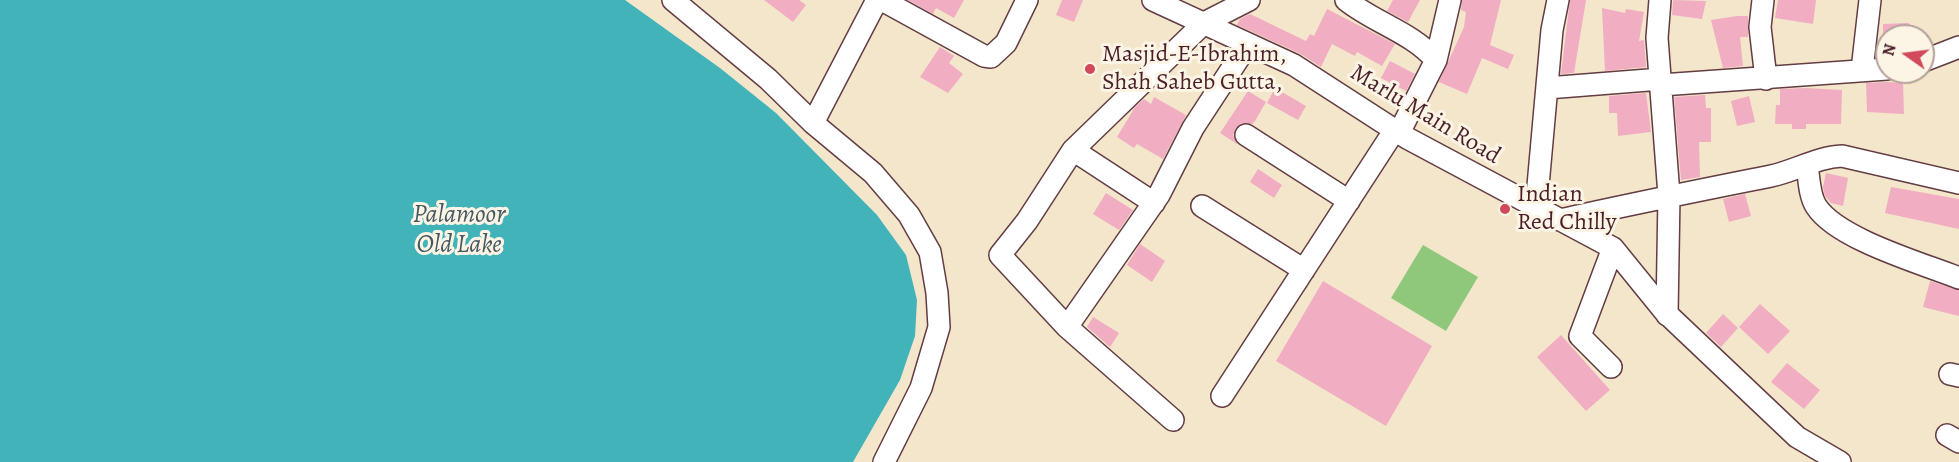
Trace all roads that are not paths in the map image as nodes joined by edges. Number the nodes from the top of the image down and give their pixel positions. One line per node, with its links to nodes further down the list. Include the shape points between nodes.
1 (673, 0): 23 (street, via 768,79)
2 (877, 0): 23 (street)
3 (882, 0): 4 (street, via 991,57 1006,43)
4 (1027, 0)
5 (1154, 0): 13 (street, Marlu Main Road)
6 (1249, 0): 13 (street)
7 (1346, 0): 17 (street, via 1364,14 1414,39)
8 (1450, 0): 17 (street)
9 (1558, 0): 22 (street)
10 (1660, 0): 21 (street, via 1657,38)
11 (1763, 0): 20 (street, via 1760,27)
12 (1870, 0): 19 (street)
13 (1204, 23): 14 (street, Marlu Main Road); 26 (street)
14 (1248, 44): 24 (street, Marlu Main Road, via 1294,65); 31 (street, via 1193,128)
15 (1959, 47): 16 (street)
16 (1935, 56)
17 (1436, 60): 24 (street)
18 (1875, 69): 19 (street)
19 (1862, 70): 20 (street)
20 (1766, 79): 21 (street)
21 (1661, 82): 22 (street); 29 (street)
22 (1547, 88): 33 (street)
23 (813, 123): 43 (street, via 873,173 909,215 930,252 939,327 921,388)
24 (1398, 130): 30 (street); 33 (street, Marlu Main Road)
25 (1246, 135): 30 (street)
26 (1073, 150): 31 (street); 39 (street, via 1000,255)
27 (1807, 165): 28 (street, via 1829,156 1842,156); 29 (street); 37 (street, via 1814,203 1827,220 1872,244)
28 (1959, 183)
29 (1669, 195): 34 (street); 38 (street)
30 (1349, 201): 36 (street)
31 (1154, 203): 39 (street)
32 (1202, 206): 36 (street)
33 (1536, 208): 34 (street, Marlu Main Road)
34 (1560, 220): 35 (street, Marlu Main Road)
35 (1612, 248): 38 (street, Marlu Main Road); 40 (street, via 1580,336)
36 (1304, 270): 41 (street)
37 (1959, 278)
38 (1667, 315): 44 (street, Marlu Main Road, via 1797,437)
39 (1066, 327): 42 (street)
40 (1611, 368)
41 (1222, 396)
42 (1173, 420)
43 (884, 462)
44 (1840, 462)

